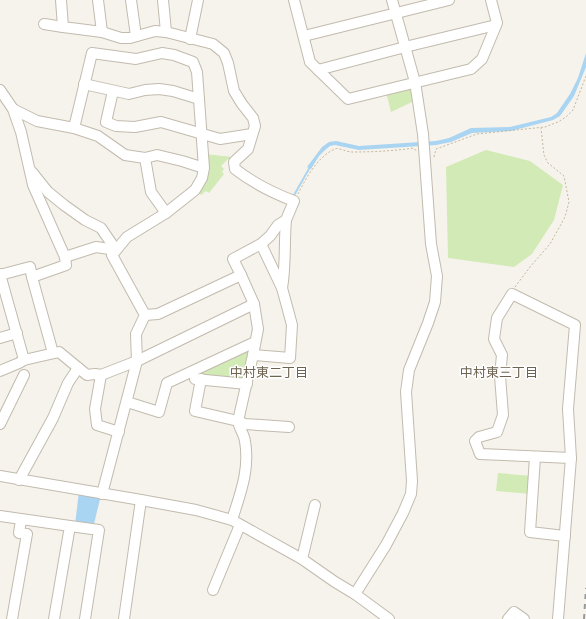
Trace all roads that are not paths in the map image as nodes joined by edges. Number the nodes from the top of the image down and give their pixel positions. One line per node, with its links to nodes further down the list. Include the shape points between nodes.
1 (61, 0): 13 (street)
2 (98, 0): 14 (street)
3 (131, 0): 16 (street)
4 (163, 0): 15 (street)
5 (198, 0): 18 (street)
6 (392, 0): 10 (street)
7 (449, 0): 10 (street)
8 (491, 0): 12 (street, via 498,23)
9 (298, 1): 17 (street)
10 (396, 13): 17 (street); 19 (street)
11 (44, 24): 13 (street)
12 (496, 25): 19 (street); 21 (street, via 482,59 471,69)
13 (63, 27): 14 (street)
14 (102, 32): 16 (street, via 121,38)
15 (166, 32): 16 (street, via 155,31); 18 (street)
16 (136, 36)
17 (304, 36): 20 (street, via 310,62)
18 (190, 39): 29 (street, via 213,44 224,53 234,91 253,118 255,126)
19 (405, 47): 20 (street); 21 (street)
20 (318, 70): 21 (street, via 348,99)
21 (415, 82): 77 (street, via 423,134 431,244 437,276 435,302 409,370 406,392 411,494 386,545)
22 (84, 84): 24 (street); 25 (street, via 92,53 136,59 162,53 193,62 197,72); 27 (street)
23 (0, 90): 26 (street)
24 (113, 91): 25 (street, via 129,94 159,89); 28 (street, via 106,122 116,126 135,127 161,122)
25 (199, 99): 28 (street)
26 (13, 109): 27 (street, via 37,121); 32 (street)
27 (74, 128): 30 (street, via 98,136 125,155)
28 (202, 134): 29 (street, via 220,139); 31 (street)
29 (252, 134): 34 (street, via 248,149 234,162 235,169 275,194 294,201)
30 (145, 158): 31 (street, via 157,155); 33 (street, via 151,192)
31 (204, 168): 33 (street, via 195,190)
32 (29, 169): 36 (street, via 48,192 85,220 101,228); 37 (street, via 33,185)
33 (166, 213): 36 (street, via 127,237)
34 (286, 220): 35 (street); 41 (street)
35 (261, 244): 39 (street, via 233,259); 41 (street)
36 (116, 250): 37 (street, via 96,247); 43 (street, via 112,255)
37 (65, 257): 40 (street, via 66,265)
38 (0, 274): 40 (street, via 30,267); 44 (street)
39 (241, 275): 42 (street); 43 (street, via 158,314)
40 (32, 277): 47 (street)
41 (282, 288): 48 (street, via 292,325 290,358)
42 (254, 304): 46 (street, via 258,329); 50 (street)
43 (145, 315): 50 (street, via 136,334)
44 (17, 333): 45 (street); 49 (street)
45 (0, 338)
46 (255, 342): 48 (street); 55 (street)
47 (53, 352): 49 (street); 51 (street, via 59,352)
48 (253, 355): 57 (street)
49 (24, 360): 52 (street)
50 (138, 361): 54 (street); 58 (street)
51 (78, 368): 54 (street, via 87,376); 66 (street)
52 (0, 370)
53 (24, 375): 60 (street)
54 (101, 375): 62 (street, via 95,409 97,425)
55 (180, 378): 56 (street); 58 (street, via 168,384 159,412)
56 (201, 379): 57 (street); 59 (street, via 195,411)
57 (247, 384): 59 (street)
58 (127, 402): 62 (street)
59 (238, 421): 61 (street, via 245,424); 72 (street, via 245,440 246,471)
60 (0, 424)
61 (289, 427)
62 (119, 432): 67 (street)
63 (535, 457): 64 (street); 64 (street, via 480,454 475,441 479,437 497,432 503,415 500,376 502,354 494,339 497,318 512,294 575,325 568,409); 74 (street, via 530,532)
64 (571, 458): 74 (street)
65 (1, 480): 66 (street)
66 (19, 480): 67 (street)
67 (102, 494): 68 (street)
68 (141, 500): 72 (street, via 196,510); 82 (street)
69 (315, 505): 75 (street)
70 (0, 516): 71 (street)
71 (22, 520): 73 (street); 79 (street, via 19,533 27,534)
72 (236, 523): 75 (street); 76 (street)
73 (70, 526): 80 (street); 81 (street, via 100,530)
74 (565, 536): 85 (street)
75 (302, 560): 77 (street)
76 (213, 590)
77 (355, 594): 78 (street)
78 (386, 618)
79 (12, 619)
80 (54, 619)
81 (85, 619)
82 (124, 619)
83 (508, 619): 84 (street, via 514,612)
84 (524, 619)
85 (558, 619)

